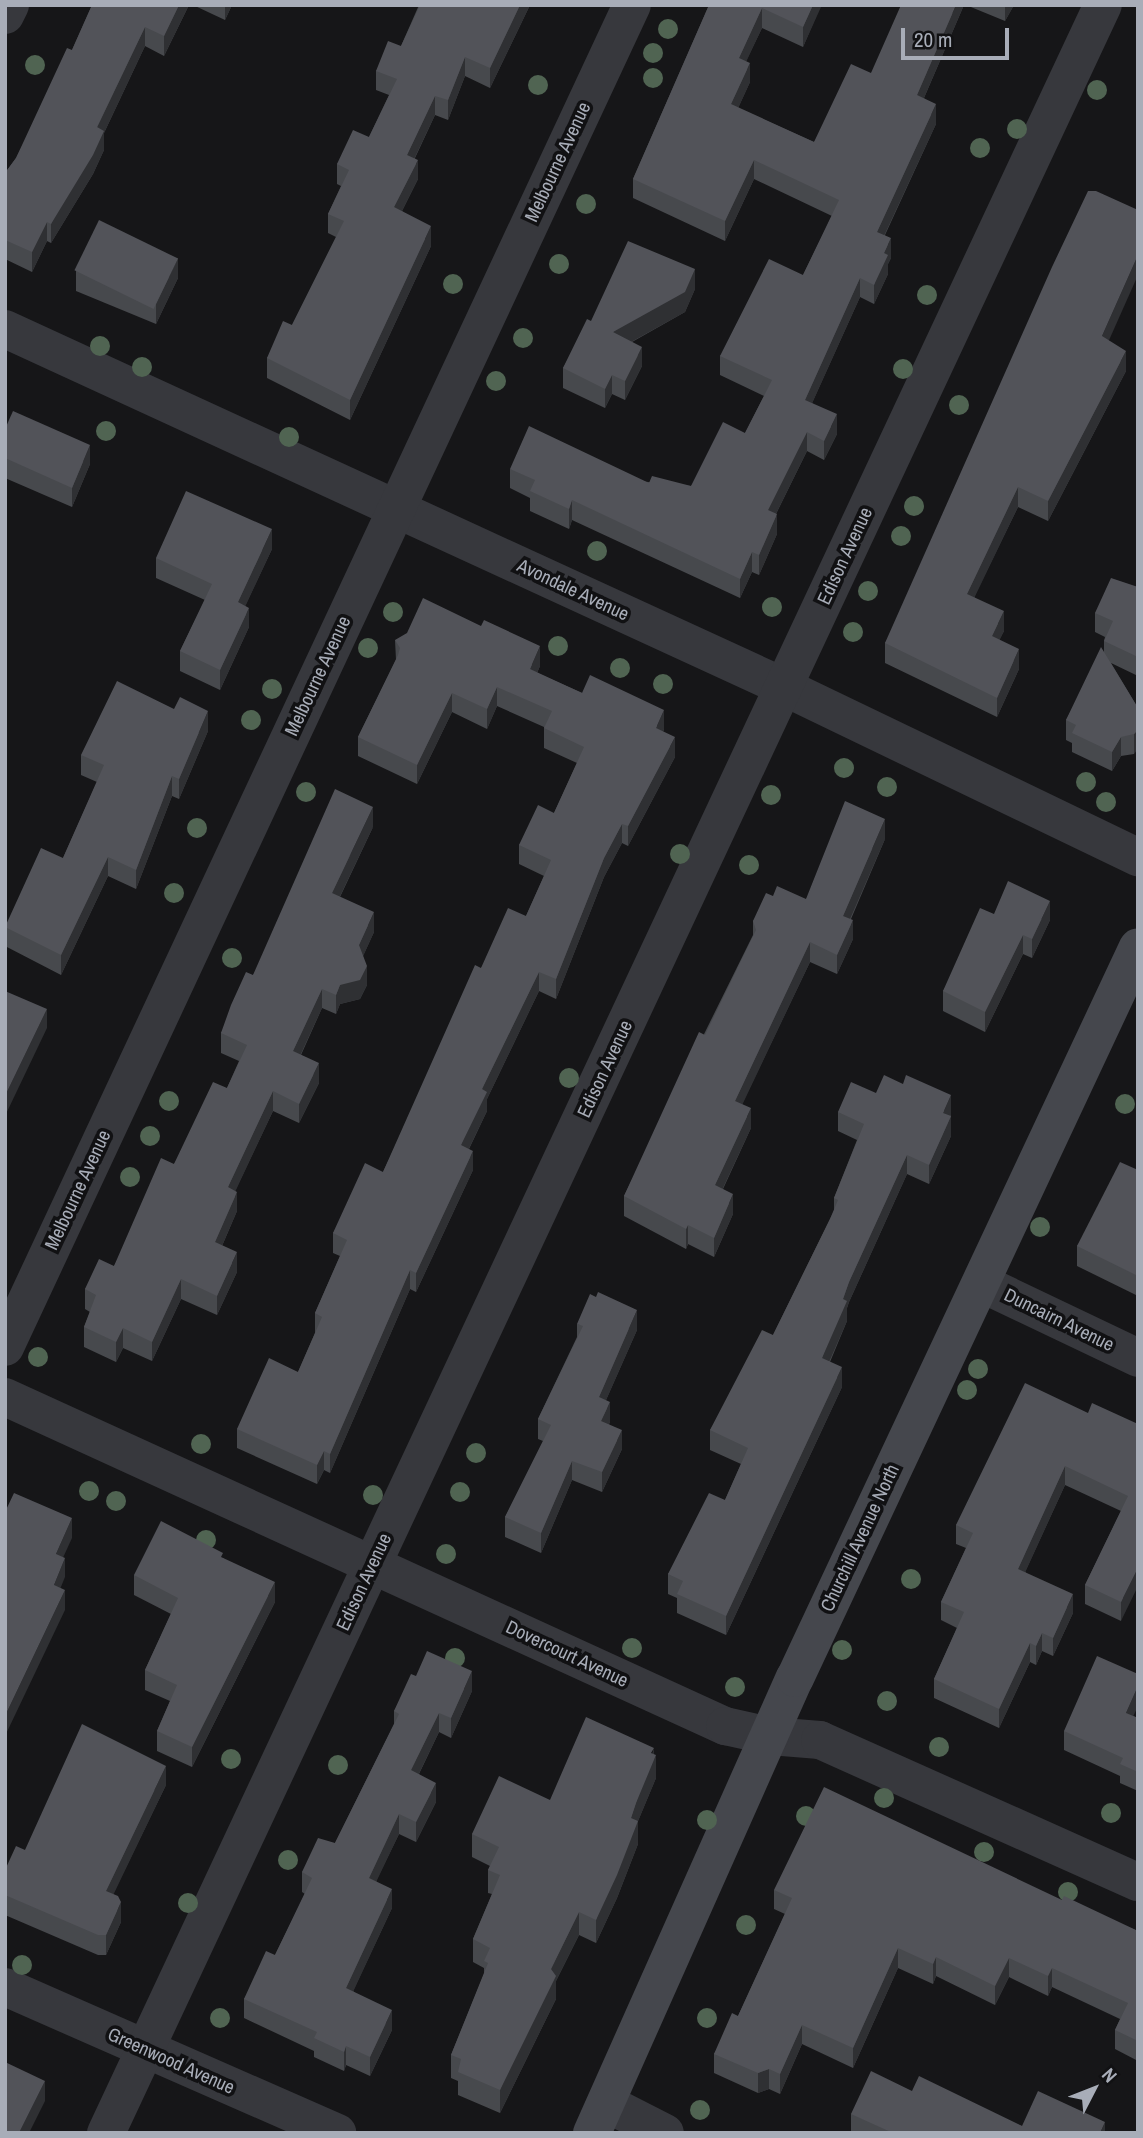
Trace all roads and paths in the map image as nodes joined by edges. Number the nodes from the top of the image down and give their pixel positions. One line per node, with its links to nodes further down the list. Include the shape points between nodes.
1 (10, 5): 4 (street)
2 (632, 5): 6 (street, Melbourne Avenue)
3 (1103, 5): 7 (street, Edison Avenue)
4 (5, 15)
5 (5, 329): 6 (street, Avondale Avenue)
6 (396, 509): 7 (street, Avondale Avenue); 11 (street, Melbourne Avenue)
7 (784, 687): 8 (street, Avondale Avenue); 14 (street, Edison Avenue)
8 (1138, 857)
9 (1137, 950): 10 (main road, Churchill Avenue North)
10 (981, 1283): 12 (street, Duncairn Avenue); 15 (main road, Churchill Avenue North)
11 (5, 1347)
12 (1138, 1359)
13 (5, 1397): 14 (street, Dovercourt Avenue)
14 (372, 1564): 15 (street, Dovercourt Avenue, via 725,1726); 18 (street, Edison Avenue)
15 (770, 1736): 16 (street, Dovercourt Avenue, via 820,1740); 19 (main road, Churchill Avenue North)
16 (1138, 1882)
17 (5, 1987): 18 (street, Greenwood Avenue)
18 (145, 2051): 20 (street, Edison Avenue); 21 (street, Greenwood Avenue)
19 (598, 2118): 22 (street)
20 (106, 2133)
21 (337, 2133)
22 (665, 2133)

